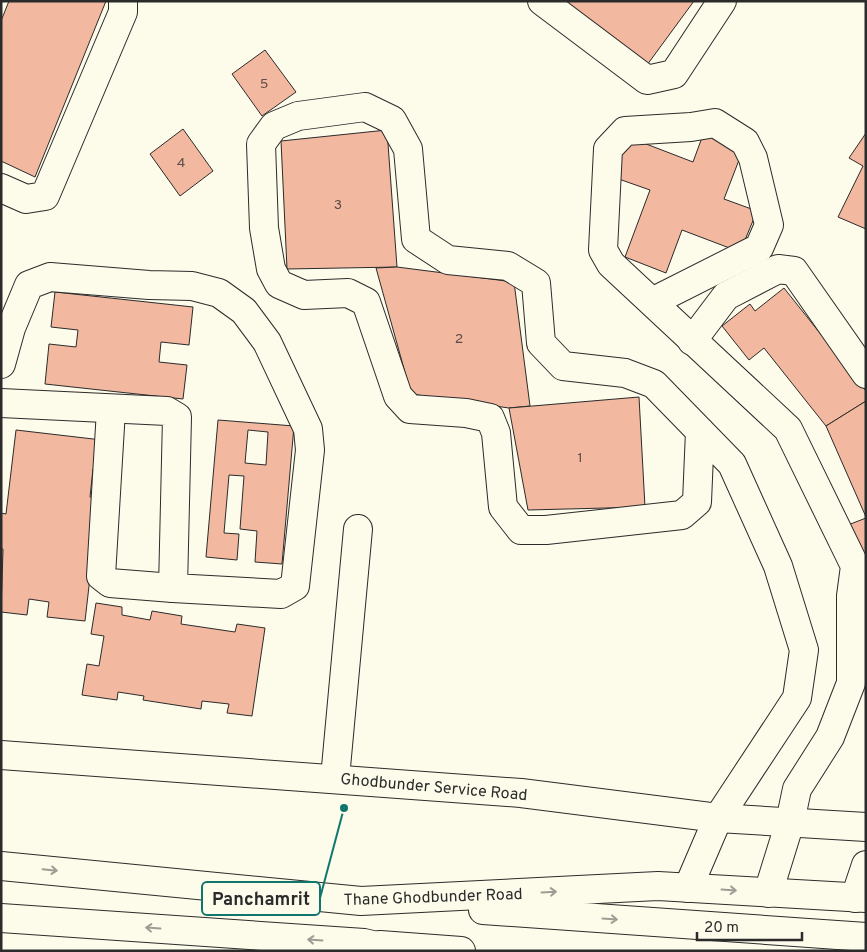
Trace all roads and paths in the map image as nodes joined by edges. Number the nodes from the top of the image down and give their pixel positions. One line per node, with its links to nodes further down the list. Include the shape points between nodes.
1 (123, 1): 4 (street, via 123,12 45,196 26,199)
2 (542, 1): 3 (street, via 647,80 674,74)
3 (722, 1)
4 (1, 188)
5 (652, 302): 5 (street, via 611,264 603,250 608,149 625,131 715,123 745,142 753,158 769,225 759,248); 7 (street)
6 (6, 328): 8 (street); 15 (street, via 29,285 50,277 192,286 219,292 244,311 267,342 308,429 310,450 296,586 281,594)
7 (692, 341): 9 (street, via 726,296 778,269 794,271); 14 (street, via 788,429)
8 (1, 364)
9 (866, 374)
10 (1, 403): 11 (street)
11 (111, 410): 15 (street, via 167,411 177,417); 15 (street, via 101,576 110,583)
12 (700, 431): 12 (street, via 654,384 625,373 563,366 541,343 536,283 508,266 448,260 416,239 408,149 392,120 365,107 298,116 274,126 261,144 264,228 271,269 279,284 304,295 348,293 366,302 398,396 410,409 490,418 496,433 503,507 521,530 682,515 697,502); 18 (street, via 732,464 778,566 804,650 797,698)
13 (358, 529): 17 (street)
14 (860, 574): 19 (street, via 851,596 851,683 830,737 797,789)
15 (173, 588)
16 (1, 755): 17 (street, Ghodbunder Service Road)
17 (335, 778): 18 (street, Ghodbunder Service Road, via 521,793)
18 (718, 818): 19 (street, Ghodbunder Service Road); 23 (street)
19 (790, 822): 20 (street, Ghodbunder Service Road); 24 (street)
20 (866, 827)
21 (866, 865): 25 (street)
22 (1, 866): 26 (street, Thane Ghodbunder Road, one-way to 26)
23 (688, 888): 24 (street, Thane Ghodbunder Road, one-way to 24); 26 (street, Thane Ghodbunder Road, one-way to 23, via 658,886)
24 (768, 893): 25 (street, Thane Ghodbunder Road)
25 (861, 898)
26 (361, 901): 28 (street, one-way to 28)
27 (1, 918): 29 (street, one-way to 27)
28 (866, 937)
29 (364, 943): 30 (street); 31 (street)
30 (456, 950)
31 (398, 951)

